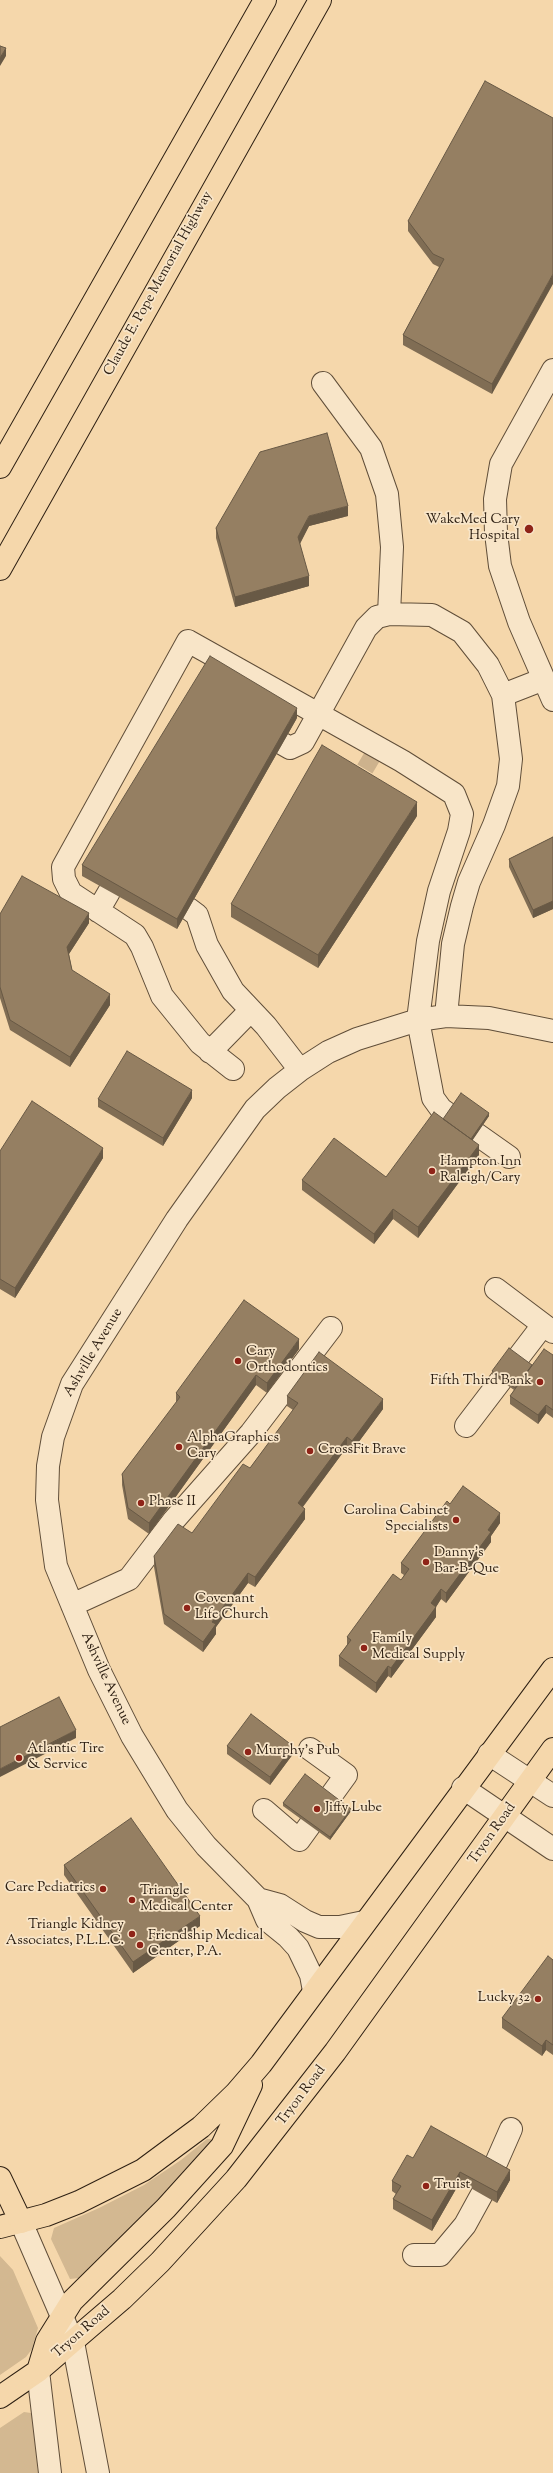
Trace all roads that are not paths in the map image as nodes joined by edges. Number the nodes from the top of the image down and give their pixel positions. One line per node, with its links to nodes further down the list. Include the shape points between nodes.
1 (265, 0): 5 (main road)
2 (320, 0): 6 (main road, Claude E. Pope Memorial Highway)
3 (553, 370): 8 (street, via 501,464 495,499 500,566 519,622)
4 (323, 383): 7 (street, via 371,448 387,494 392,547)
5 (0, 467)
6 (0, 569)
7 (389, 614): 9 (street, via 432,615 462,632 488,665); 11 (street, via 377,617 366,628)
8 (544, 679): 9 (street); 10 (street)
9 (503, 695): 19 (street, via 511,759 508,786 469,882)
10 (553, 700)
11 (320, 715): 12 (street, via 303,742 290,748); 13 (street); 17 (street, via 188,641 63,867 64,879 71,893)
12 (283, 744)
13 (367, 752): 14 (street); 14 (street)
14 (402, 761): 18 (street, via 454,794 462,814 439,891)
15 (109, 892): 17 (street)
16 (189, 909): 20 (street, via 197,915 207,945 233,991)
17 (98, 911): 24 (street, via 135,935 162,996)
18 (428, 941): 19 (street); 22 (street)
19 (453, 944): 21 (street)
20 (251, 1010): 24 (street); 26 (street)
21 (446, 1016): 22 (street, Ashville Avenue); 23 (street, Ashville Avenue, via 489,1018)
22 (418, 1020): 26 (street, Ashville Avenue, via 357,1039 328,1052); 27 (street, via 433,1098 441,1109)
23 (553, 1030)
24 (210, 1052): 25 (street)
25 (233, 1070)
26 (300, 1070): 32 (street, Ashville Avenue, via 255,1109 177,1219 72,1384 54,1438 48,1466 47,1500 56,1566)
27 (509, 1157)
28 (496, 1289): 30 (street)
29 (331, 1328): 32 (street, via 252,1433 174,1520 129,1579)
30 (548, 1329): 31 (street)
31 (466, 1426)
32 (72, 1605): 43 (street, Ashville Avenue, via 99,1670 132,1736 177,1810 206,1846)
33 (553, 1669): 36 (main road)
34 (310, 1749): 40 (street, via 346,1775 299,1840)
35 (553, 1749): 37 (main road, Tryon Road)
36 (489, 1754): 37 (street); 38 (main road)
37 (530, 1781): 39 (street); 41 (main road, Tryon Road)
38 (463, 1788): 41 (street); 44 (main road)
39 (553, 1796)
40 (264, 1810)
41 (506, 1816): 42 (street); 55 (main road, Tryon Road, via 335,2052 236,2179 160,2262)
42 (553, 1849)
43 (258, 1899): 44 (street, via 280,1904 305,1922 319,1927 340,1927); 45 (street, Ashville Avenue, via 267,1920 288,1936 298,1948 311,1975)
44 (364, 1922): 45 (main road)
45 (314, 1991): 46 (main road)
46 (261, 2064): 51 (main road, via 201,2127 143,2170 79,2202); 54 (main road, via 222,2146 166,2208 83,2288)
47 (511, 2129): 48 (street)
48 (493, 2170)
49 (0, 2178): 51 (main road)
50 (482, 2194): 53 (street, via 465,2226 440,2255)
51 (21, 2222): 52 (main road); 54 (street)
52 (0, 2227)
53 (414, 2255)
54 (61, 2315): 55 (street); 56 (main road, via 47,2341)
55 (73, 2342): 56 (main road, Tryon Road); 59 (street)
56 (38, 2371): 57 (main road, Tryon Road); 58 (street)
57 (0, 2397)
58 (50, 2473)
59 (98, 2473)

